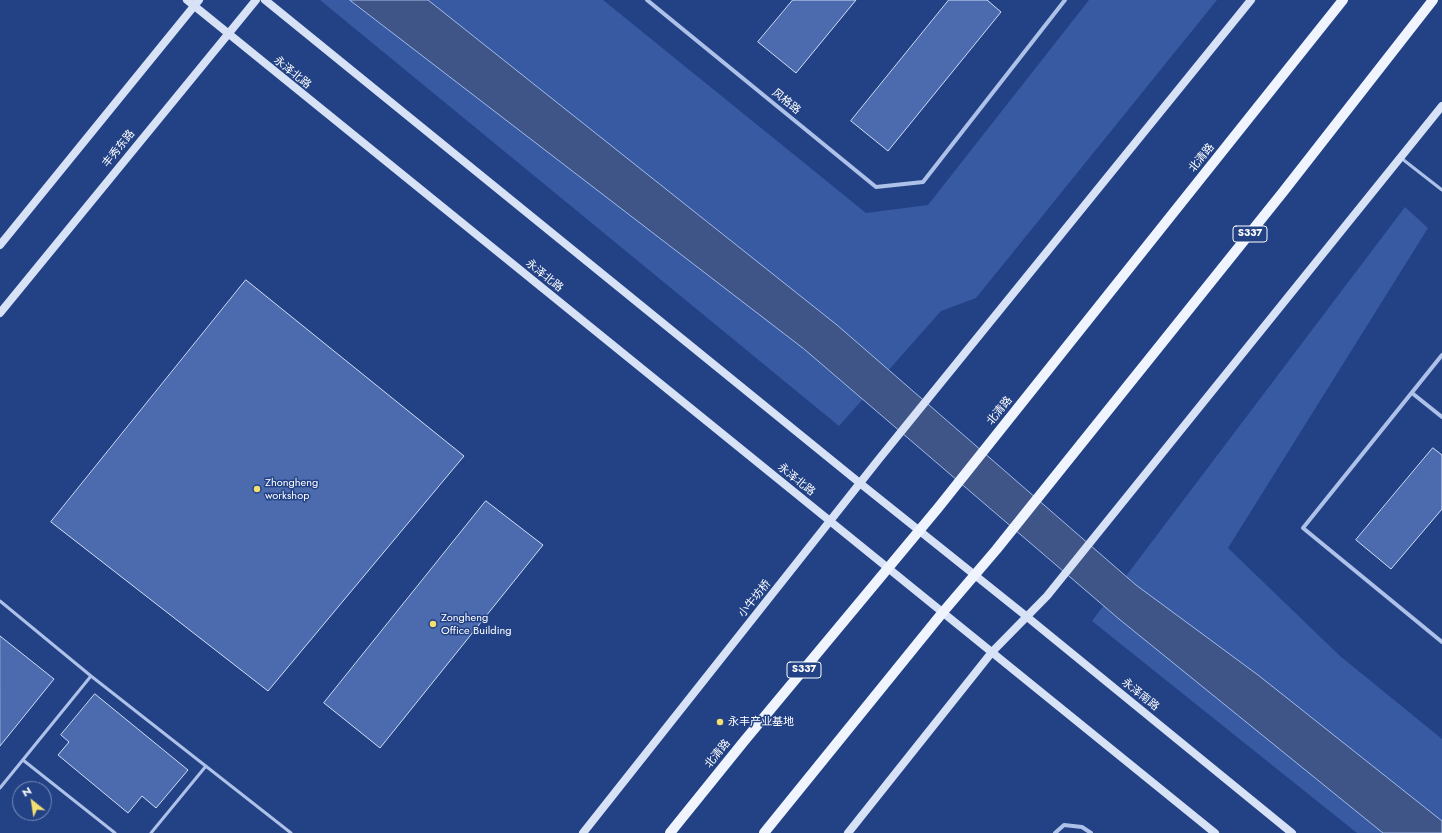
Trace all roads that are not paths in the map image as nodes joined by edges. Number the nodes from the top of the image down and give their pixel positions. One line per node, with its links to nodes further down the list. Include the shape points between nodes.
1 (187, 0): 9 (street, 永泽北路)
2 (256, 0): 10 (street, 丰秀东路)
3 (265, 0): 19 (street)
4 (647, 0): 5 (street, 风格路, via 876,187 923,182)
5 (1065, 0)
6 (1251, 0): 19 (street, 小牛坊桥)
7 (1343, 0): 21 (main road, 北清路 / S337)
8 (1433, 0): 23 (main road, S337, via 1278,199)
9 (197, 3): 10 (street, 永泽北路); 14 (street)
10 (227, 34): 15 (street, 丰秀东路); 20 (street, 永泽北路)
11 (1442, 106): 12 (street)
12 (1400, 158): 13 (lane); 26 (street, via 1046,596)
13 (1442, 190)
14 (0, 246)
15 (0, 313)
16 (1442, 356): 17 (street)
17 (1412, 393): 18 (street); 27 (street, via 1303,528)
18 (1442, 417)
19 (861, 484): 20 (street, 小牛坊桥); 21 (street)
20 (830, 522): 22 (street, 永泽北路); 36 (street, 小牛坊桥)
21 (920, 530): 22 (main road, 北清路 / S337); 23 (street, 永泽南路)
22 (888, 569): 25 (street, 永泽北路); 37 (main road, 北清路 / S337)
23 (975, 575): 25 (main road, S337); 26 (street, 永泽南路)
24 (0, 601): 29 (lane)
25 (943, 612): 28 (street); 38 (main road, S337)
26 (1026, 616): 28 (street); 43 (street, 永泽南路)
27 (1442, 642)
28 (992, 652): 39 (street); 42 (street)
29 (91, 676): 30 (lane); 31 (lane)
30 (23, 760): 32 (lane); 33 (lane)
31 (206, 766): 34 (lane); 35 (lane)
32 (0, 788)
33 (115, 833)
34 (151, 833)
35 (291, 833)
36 (583, 833)
37 (670, 833)
38 (764, 833)
39 (848, 833)
40 (1055, 833): 41 (street, via 1064,825 1082,827)
41 (1092, 833)
42 (1215, 833)
43 (1292, 833)

